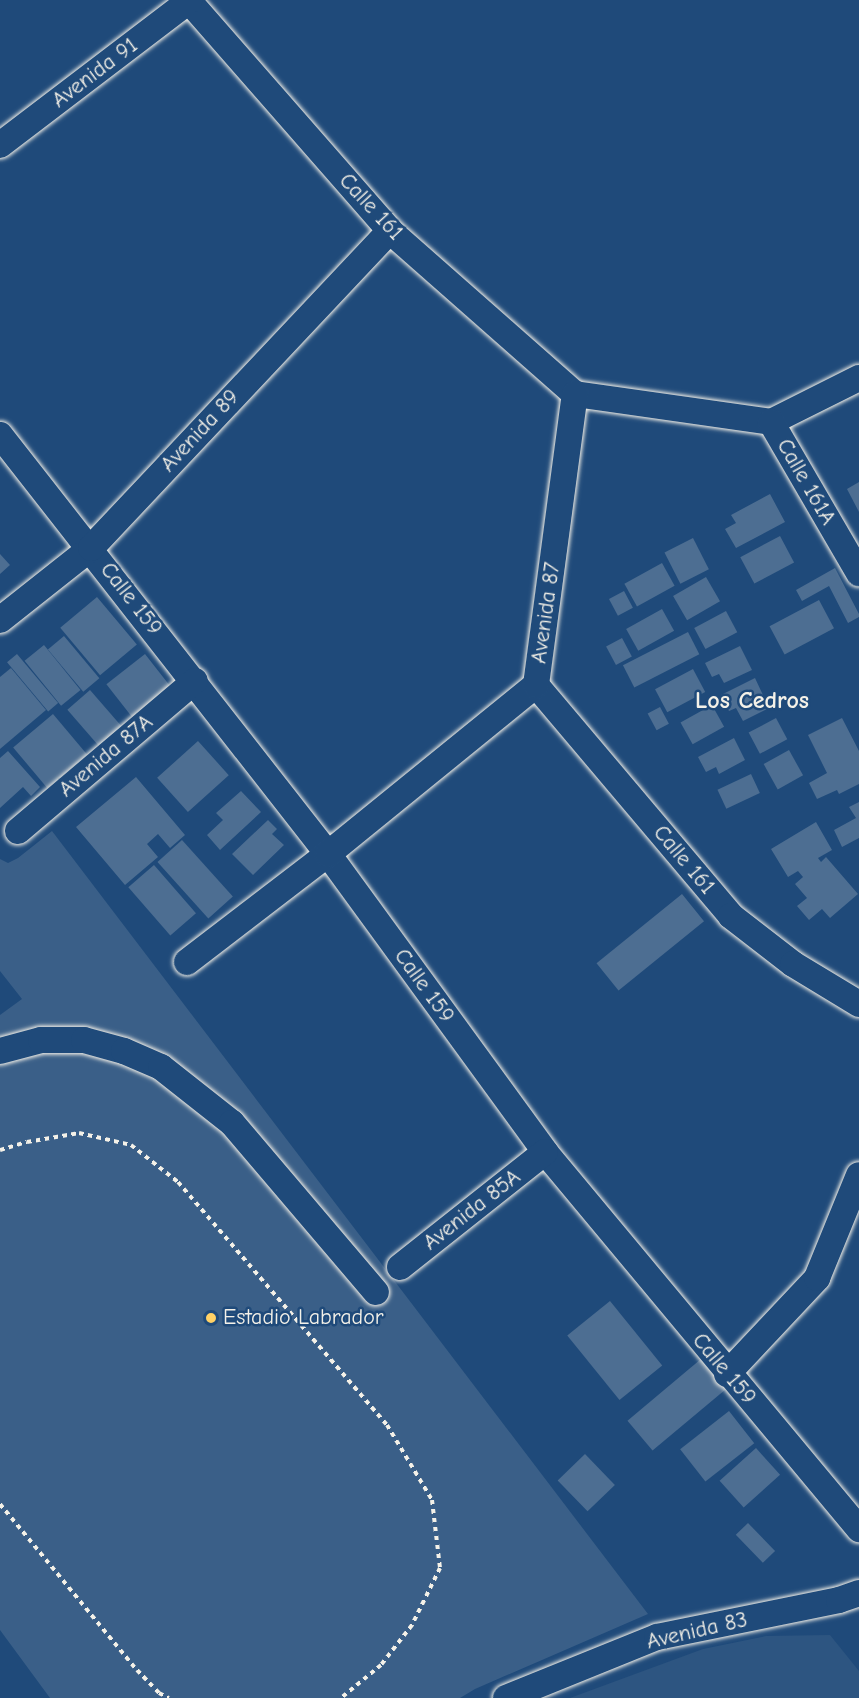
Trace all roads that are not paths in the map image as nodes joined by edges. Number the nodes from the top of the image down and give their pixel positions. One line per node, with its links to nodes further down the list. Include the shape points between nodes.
1 (188, 1): 2 (street, Avenida 91); 3 (street, Calle 161)
2 (0, 145)
3 (390, 231): 5 (street, Calle 161); 8 (street, Avenida 89)
4 (859, 378): 6 (street)
5 (575, 394): 6 (street); 12 (street, Avenida 87)
6 (771, 423): 9 (street, Calle 161A)
7 (0, 435): 8 (street, Calle 159)
8 (91, 548): 10 (street, Avenida 89); 11 (street, Calle 159)
9 (859, 573)
10 (0, 620)
11 (195, 681): 13 (street, Avenida 87A); 14 (street, Calle 159)
12 (536, 685): 14 (street, Avenida 87); 16 (street, Calle 161, via 731,916 793,964)
13 (18, 831)
14 (328, 854): 15 (street, Avenida 87); 18 (street, Calle 159)
15 (187, 962)
16 (859, 1004)
17 (0, 1051): 21 (street, via 41,1040 84,1040 161,1067 232,1123)
18 (545, 1152): 20 (street, Avenida 85A); 22 (street, Calle 159)
19 (859, 1175): 22 (street, via 817,1278)
20 (400, 1267)
21 (376, 1292)
22 (727, 1374): 23 (street, Calle 159)
23 (859, 1529)
24 (859, 1593): 25 (street, Avenida 83, via 657,1637)
25 (506, 1698)

